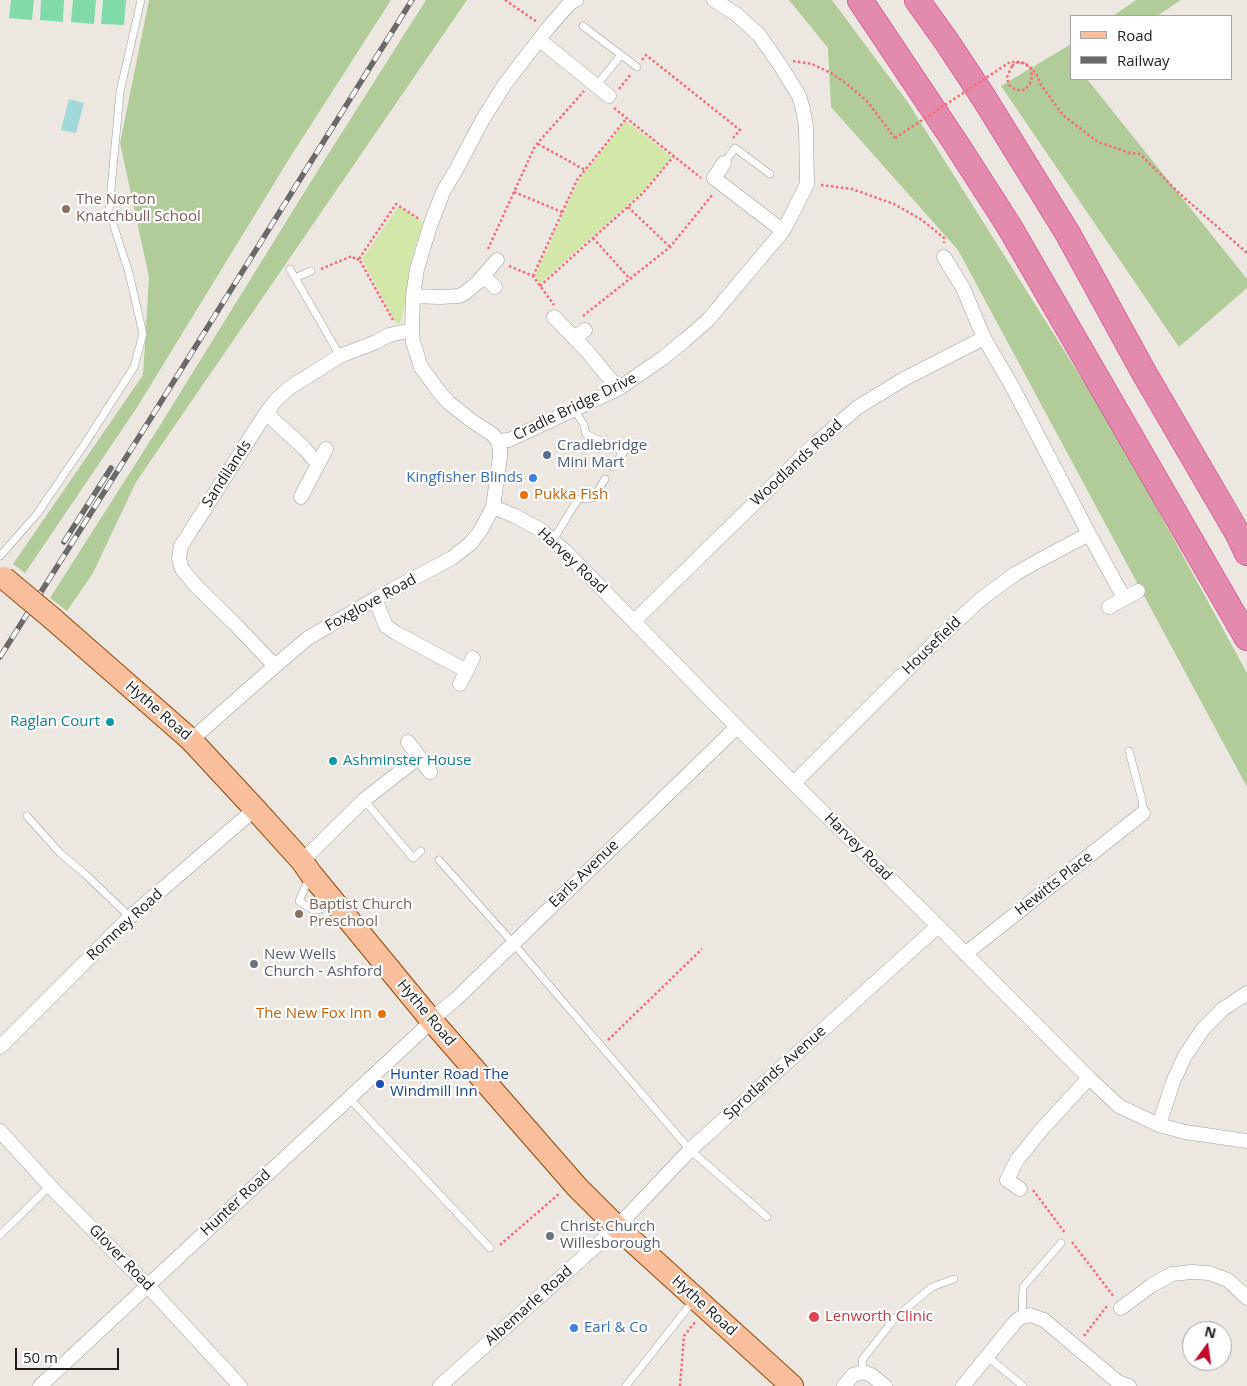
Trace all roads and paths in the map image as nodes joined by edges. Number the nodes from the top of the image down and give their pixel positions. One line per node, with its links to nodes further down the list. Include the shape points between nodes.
1 (141, 0): 63 (lane, via 120,92 109,211 129,273 143,334 134,367)
2 (505, 0): 8 (path)
3 (576, 0): 8 (street, Cradle Bridge Drive)
4 (714, 0): 11 (street, Cradle Bridge Drive, via 759,35)
5 (860, 0): 69 (highway, via 1009,226)
6 (917, 0): 62 (highway, via 948,42 1068,234)
7 (583, 26): 10 (lane)
8 (548, 28): 9 (street, Cradle Bridge Drive)
9 (539, 41): 13 (street); 28 (street, Cradle Bridge Drive, via 505,84 483,119 443,192)
10 (621, 55): 12 (lane); 13 (lane)
11 (780, 65): 24 (street, Cradle Bridge Drive, via 803,109); 32 (path, bridge, via 789,61 812,64 831,73 868,102 895,138 1010,62 1022,62 1031,68 1032,77 1030,83 1025,90 1016,90 1009,85 1007,77 1012,66 1018,62 1026,64 1031,69 1036,73 1062,114 1098,142 1140,154 1179,194)
12 (637, 67): 14 (path); 16 (path, via 646,55 740,130)
13 (594, 84): 14 (street); 17 (path)
14 (612, 97): 15 (path)
15 (626, 119): 18 (path); 20 (path)
16 (730, 142)
17 (538, 143): 20 (path); 25 (path)
18 (674, 156): 21 (path, via 702,179); 26 (path)
19 (724, 164): 22 (lane, via 735,148); 23 (street, via 714,178)
20 (585, 170): 27 (path)
21 (707, 172)
22 (770, 174)
23 (721, 184): 29 (street); 31 (path)
24 (807, 184): 29 (street, Cradle Bridge Drive); 33 (path, via 852,188 894,204 922,220 944,238)
25 (514, 192): 27 (path); 35 (path, via 488,251)
26 (628, 207): 30 (path); 31 (path)
27 (562, 212): 39 (path)
28 (430, 226): 34 (path, via 396,204); 44 (street, Cradle Bridge Drive)
29 (783, 231): 50 (street, Cradle Bridge Drive, via 708,320 663,358)
30 (593, 238): 41 (path); 42 (path)
31 (670, 247): 41 (path)
32 (1247, 253)
33 (944, 257): 48 (street, via 963,288)
34 (358, 259): 37 (path, via 352,256); 46 (path, via 394,324)
35 (497, 260): 38 (street); 39 (path)
36 (290, 269): 40 (lane)
37 (311, 271): 40 (lane)
38 (483, 276): 43 (street); 44 (street, via 459,296)
39 (533, 276): 42 (path)
40 (295, 278): 49 (lane)
41 (630, 279): 47 (path)
42 (540, 286): 45 (path, via 558,309)
43 (495, 287)
44 (412, 296): 46 (street, Cradle Bridge Drive)
45 (554, 317): 47 (street)
46 (405, 332): 49 (street, Sandilands, via 389,335); 53 (street, Cradle Bridge Drive, via 413,342 421,367 440,393)
47 (575, 332): 50 (street)
48 (984, 338): 60 (street); 68 (street, Woodlands Road, via 904,379 858,408 816,442)
49 (340, 356): 52 (street, Sandilands, via 289,388)
50 (618, 388): 51 (street, Cradle Bridge Drive)
51 (574, 409): 53 (street, Cradle Bridge Drive, via 509,440); 56 (lane, via 586,434 624,452)
52 (266, 413): 55 (street); 70 (street, Sandilands, via 181,546 179,559 182,569 196,586)
53 (498, 441): 59 (street, Foxglove Road, via 500,457)
54 (326, 449): 55 (street)
55 (318, 464): 58 (street)
56 (612, 467)
57 (605, 478): 61 (lane, via 593,498 578,498)
58 (301, 497)
59 (493, 507): 61 (street, Harvey Road, via 541,530); 66 (street, Foxglove Road, via 482,530 452,558)
60 (1089, 534): 65 (street); 78 (street, Housefield, via 1038,560 981,599)
61 (553, 540): 68 (street, Harvey Road)
62 (1247, 553)
63 (1, 569): 73 (main road, Hythe Road, bridge)
64 (1138, 591): 65 (street)
65 (1124, 598): 67 (street)
66 (375, 599): 70 (street, Foxglove Road, via 308,638); 71 (street, via 386,626 396,633 470,664)
67 (1109, 607)
68 (634, 621): 72 (street, Harvey Road)
69 (1247, 638)
70 (275, 666): 73 (street, Foxglove Road)
71 (460, 684)
72 (737, 727): 78 (street, Harvey Road); 88 (street, Earls Avenue)
73 (191, 740): 80 (main road, Hythe Road)
74 (408, 742): 76 (street)
75 (1129, 751): 81 (lane)
76 (419, 757): 77 (street); 79 (street)
77 (430, 772)
78 (794, 783): 87 (street, Harvey Road)
79 (364, 800): 83 (lane, via 414,858); 85 (street)
80 (256, 809): 85 (main road, Hythe Road); 86 (street, Romney Road)
81 (1143, 813): 90 (street, Hewitts Place)
82 (27, 816): 86 (lane, via 60,853)
83 (421, 851)
84 (440, 860): 88 (lane)
85 (306, 867): 92 (main road, Hythe Road)
86 (130, 917): 94 (street, Romney Road)
87 (938, 926): 90 (street, Harvey Road); 100 (street, Sprotlands Avenue)
88 (513, 943): 92 (street, Earls Avenue); 93 (lane)
89 (702, 948): 93 (path)
90 (965, 954): 95 (street, Harvey Road)
91 (1247, 993): 97 (street, via 1202,1029 1173,1082)
92 (432, 1021): 96 (street, Hunter Road); 101 (main road, Hythe Road)
93 (602, 1046): 100 (lane)
94 (0, 1047)
95 (1089, 1078): 97 (street, Harvey Road, via 1119,1106); 103 (street, via 1017,1160 1006,1180)
96 (349, 1098): 108 (lane); 110 (street, Hunter Road)
97 (1158, 1125): 99 (street, Harvey Road)
98 (0, 1131): 102 (street, Glover Road)
99 (1247, 1141)
100 (690, 1150): 104 (lane); 105 (street, Sprotlands Avenue)
101 (573, 1183): 105 (main road, Hythe Road); 108 (path, via 498,1247)
102 (50, 1186): 106 (lane); 110 (street, Glover Road)
103 (1020, 1189)
104 (767, 1217)
105 (617, 1227): 112 (main road, Hythe Road); 120 (street, Albemarle Road)
106 (0, 1235)
107 (1061, 1243): 114 (lane, via 1023,1286)
108 (490, 1248)
109 (954, 1279): 117 (lane, via 932,1287 895,1318 862,1360)
110 (147, 1285): 118 (street, Hunter Road); 119 (street, Glover Road)
111 (1247, 1298): 113 (street, via 1228,1280 1209,1273 1192,1272 1172,1274)
112 (700, 1303): 121 (lane); 122 (path, via 684,1336); 123 (main road, Hythe Road)
113 (1115, 1306): 115 (path)
114 (1022, 1317): 115 (street, via 1030,1315 1044,1320); 116 (street)
115 (1076, 1347): 128 (street, via 1118,1382)
116 (988, 1357): 126 (street); 127 (lane)
117 (863, 1372): 124 (street, via 853,1375); 125 (street)
118 (40, 1386)
119 (240, 1386)
120 (440, 1386)
121 (626, 1386)
122 (680, 1386)
123 (792, 1386)
124 (844, 1386)
125 (885, 1386)
126 (963, 1386)
127 (1023, 1386)
128 (1129, 1386)

